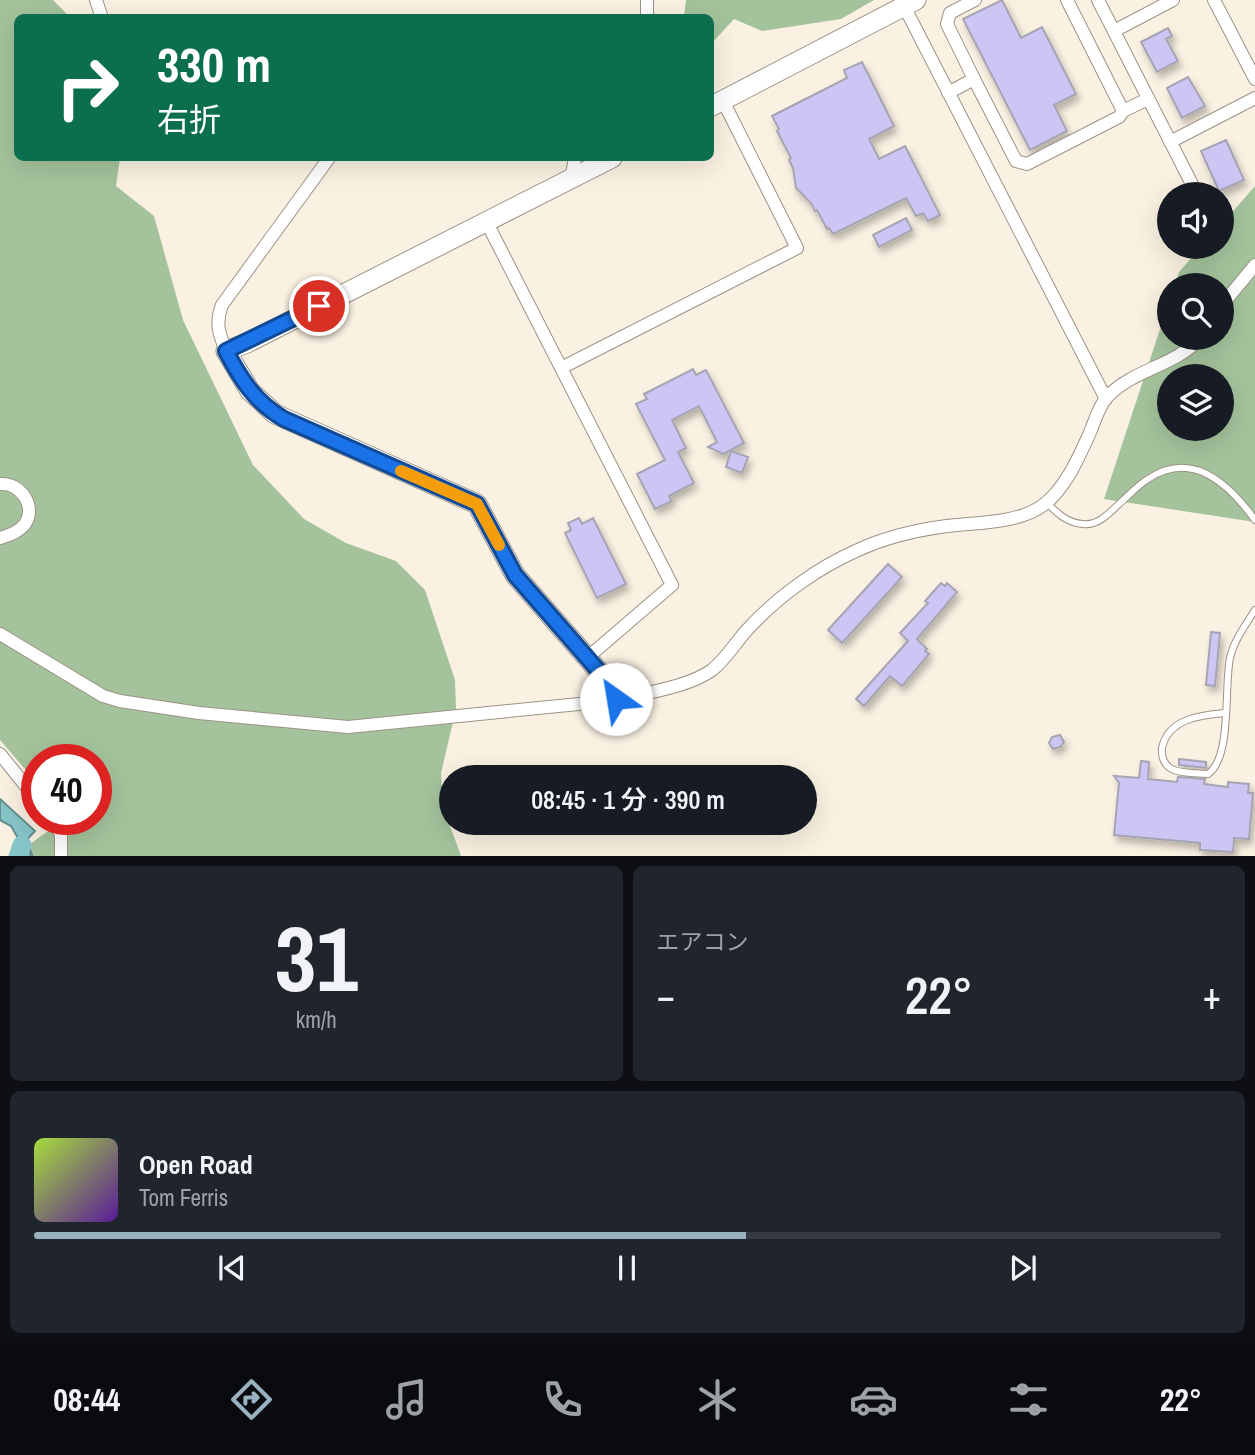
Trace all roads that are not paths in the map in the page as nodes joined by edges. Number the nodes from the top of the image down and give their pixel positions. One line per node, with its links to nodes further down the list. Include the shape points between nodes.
1 (975, 0): 8 (street, via 950,13 947,24)
2 (1067, 0): 14 (street)
3 (1098, 0): 7 (street)
4 (1173, 0): 7 (street)
5 (1214, 0): 9 (street)
6 (910, 3): 10 (street); 13 (street)
7 (1114, 31): 12 (street)
8 (974, 79): 10 (street); 14 (street, via 1016,161 1027,164)
9 (1255, 79)
10 (948, 93): 27 (street)
11 (1255, 98): 15 (street)
12 (1149, 99): 14 (street); 15 (street)
13 (717, 104): 26 (street, via 797,248)
14 (1123, 111)
15 (1170, 142): 20 (street)
16 (327, 161): 25 (street, via 222,304 217,328)
17 (574, 161): 19 (street)
18 (606, 161): 19 (street)
19 (571, 179): 21 (street)
20 (1190, 182)
21 (486, 221): 25 (street); 26 (street)
22 (1255, 265): 23 (street)
23 (1234, 290)
24 (1185, 350): 27 (street, via 1137,374)
25 (226, 351): 34 (street, via 250,391 275,414 477,504 515,575)
26 (561, 368): 34 (street, via 672,585)
27 (1106, 399): 29 (street, via 1076,464)
28 (0, 484): 31 (street, via 19,489 26,498 28,515 13,534)
29 (1046, 503): 30 (lane, via 1065,519 1084,525 1101,520 1148,478 1167,470 1192,468 1216,477); 35 (street, via 1016,518 918,531 860,549 824,567 775,603 706,674)
30 (1255, 520)
31 (0, 538)
32 (1255, 610): 36 (lane, via 1236,639 1230,659)
33 (0, 634): 35 (street, via 103,696 199,713 348,727)
34 (587, 658): 35 (street, via 610,684)
35 (608, 701)
36 (1225, 713): 36 (lane, via 1215,769 1208,774 1172,770 1165,763 1161,753 1171,729 1200,715)
37 (0, 754): 38 (street)
38 (21, 780)
39 (61, 835): 40 (street)
40 (61, 856)

